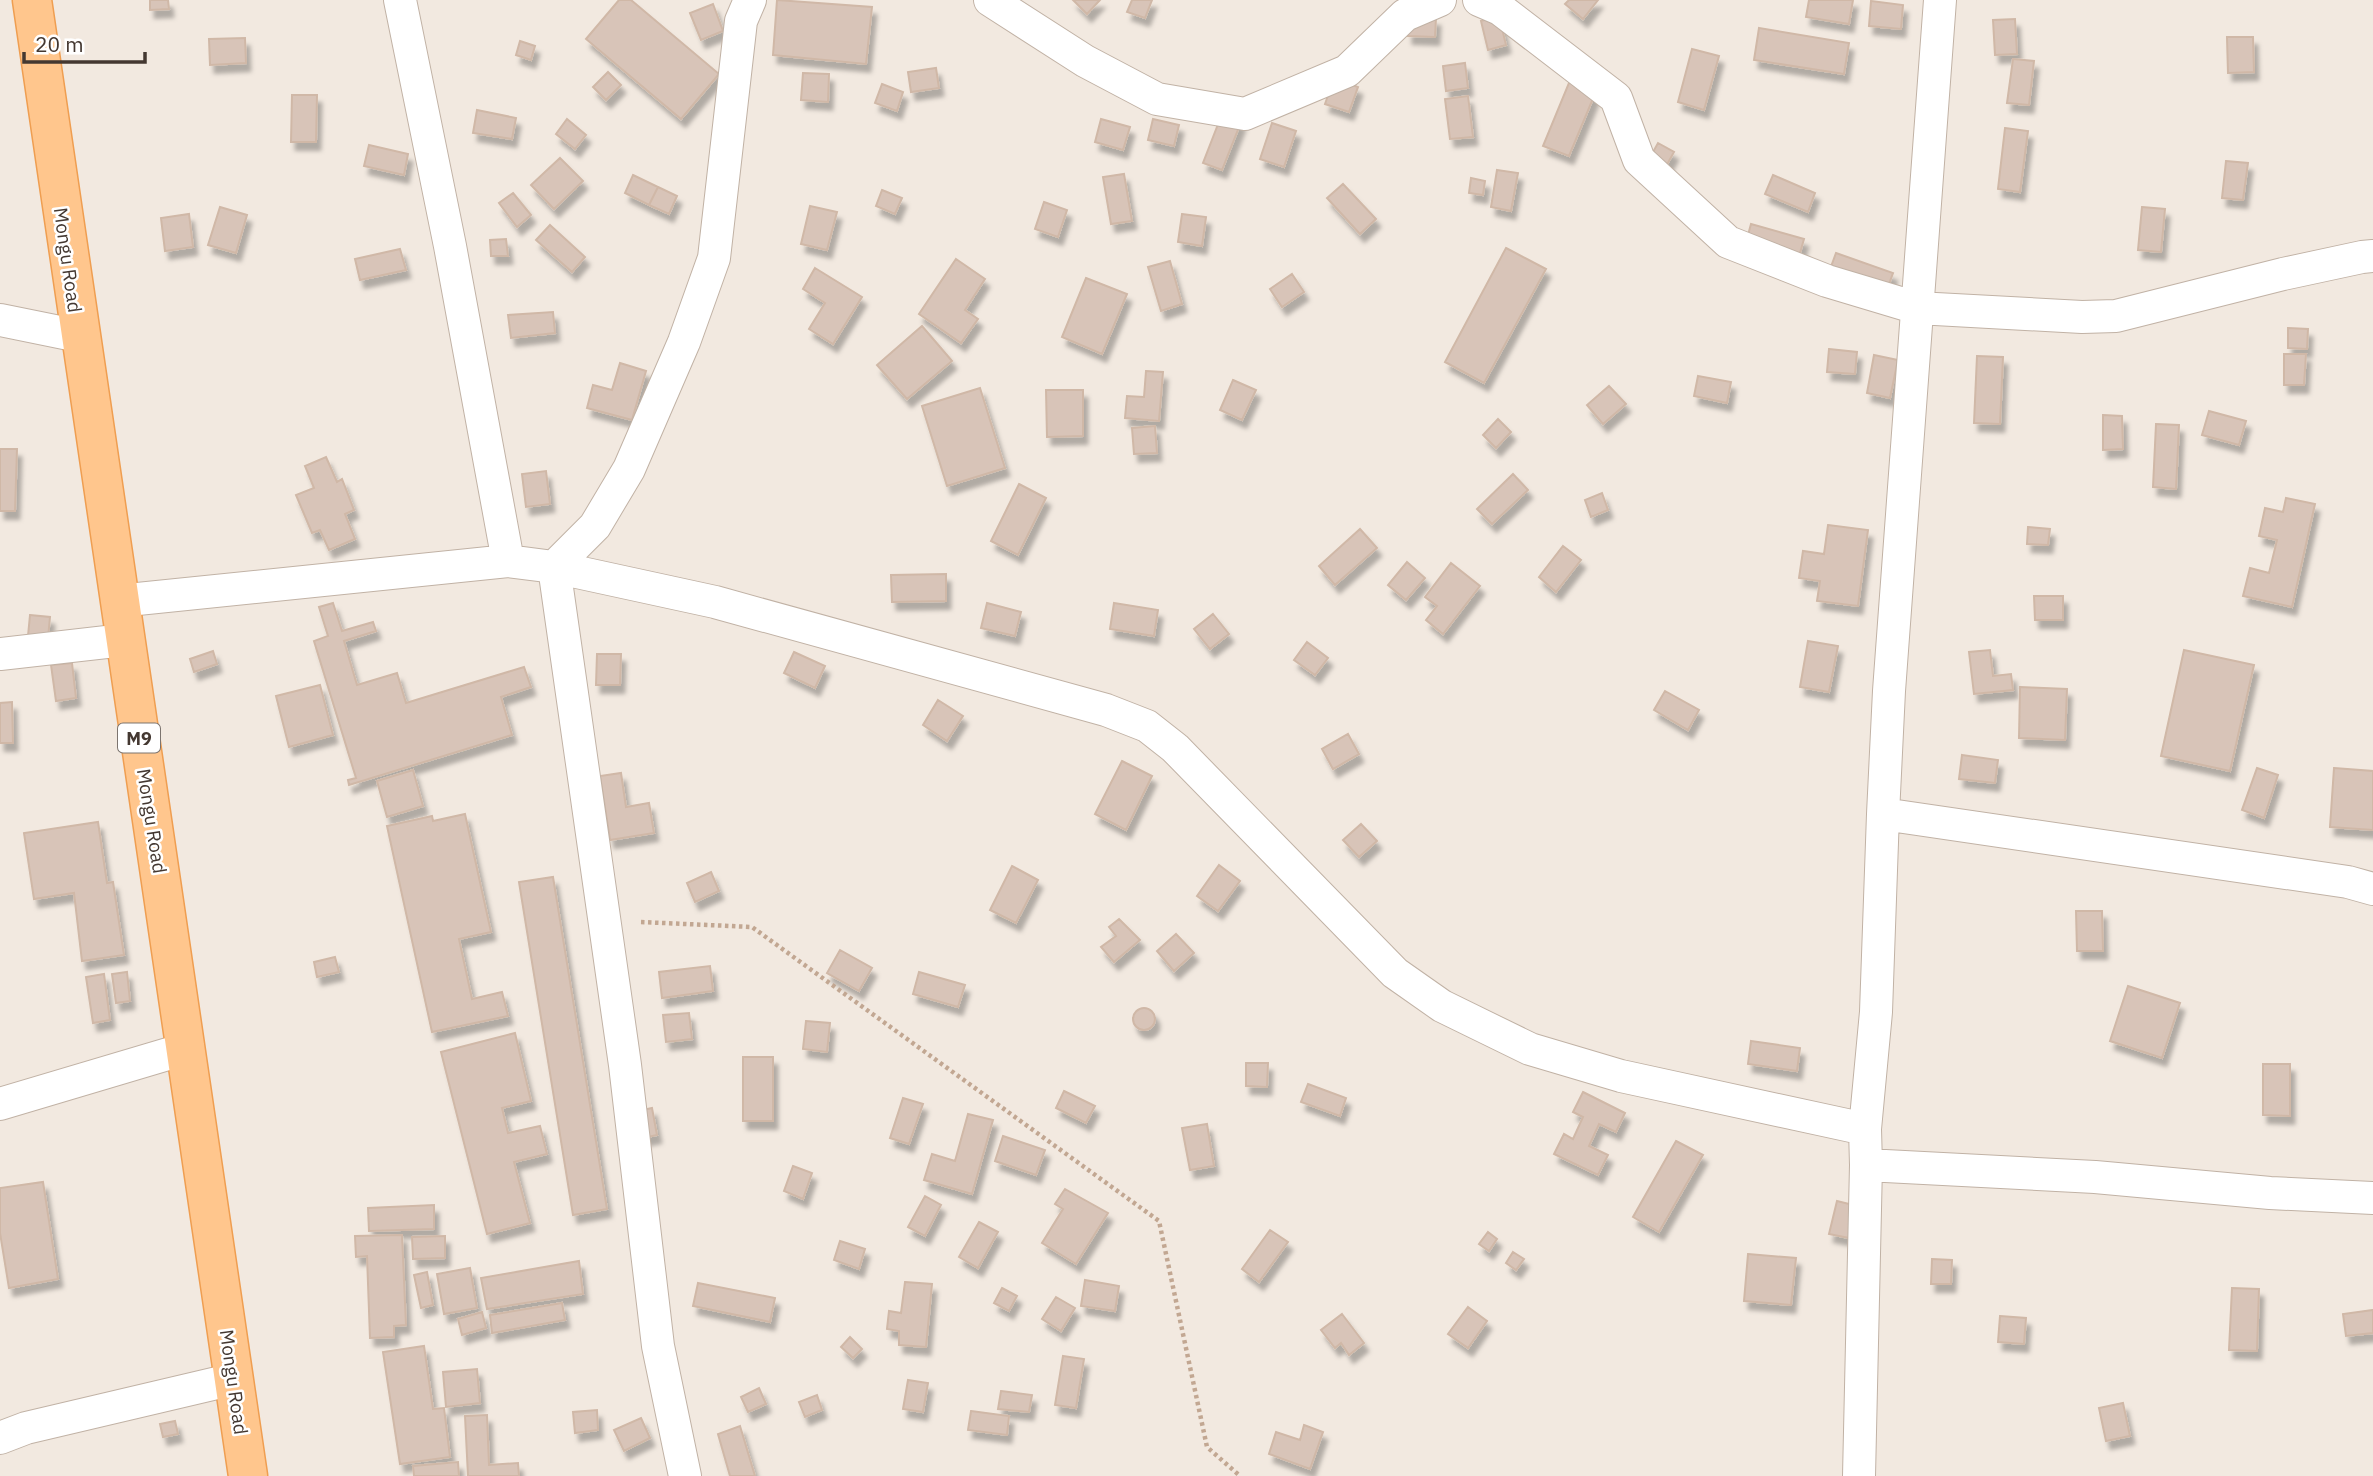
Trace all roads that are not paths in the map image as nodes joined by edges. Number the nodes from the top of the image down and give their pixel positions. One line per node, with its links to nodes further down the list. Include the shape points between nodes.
1 (32, 0): 11 (main road, Mongu Road / M9)
2 (400, 0): 12 (street)
3 (750, 0): 13 (street, via 741,21 714,258 629,470 595,526)
4 (990, 0): 5 (street, via 1085,61 1157,99 1245,114 1347,71 1405,15)
5 (1440, 0)
6 (1479, 0): 9 (street, via 1500,9 1616,98 1639,160 1728,242 1827,281)
7 (1940, 0): 9 (street)
8 (2373, 257): 9 (street, via 2283,274 2116,316)
9 (1917, 308): 17 (street)
10 (0, 320): 11 (street)
11 (79, 336): 14 (main road, Mongu Road / M9)
12 (508, 561): 13 (street); 14 (street)
13 (554, 567): 21 (street, via 715,602 1106,710 1147,726 1175,748 1395,973 1442,1006 1530,1049 1620,1076); 27 (street, via 625,1065 658,1346)
14 (118, 601): 15 (main road, Mongu Road / M9)
15 (124, 639): 16 (street); 19 (main road, Mongu Road / M9)
16 (0, 654)
17 (1882, 814): 18 (street); 21 (street, via 1876,1012)
18 (2373, 889)
19 (188, 1048): 20 (street); 24 (main road, Mongu Road / M9)
20 (0, 1104)
21 (1865, 1129): 22 (street)
22 (1866, 1165): 23 (street); 28 (street)
23 (2373, 1198)
24 (234, 1380): 25 (street); 26 (main road, Mongu Road / M9)
25 (0, 1438)
26 (247, 1476)
27 (685, 1476)
28 (1859, 1476)

